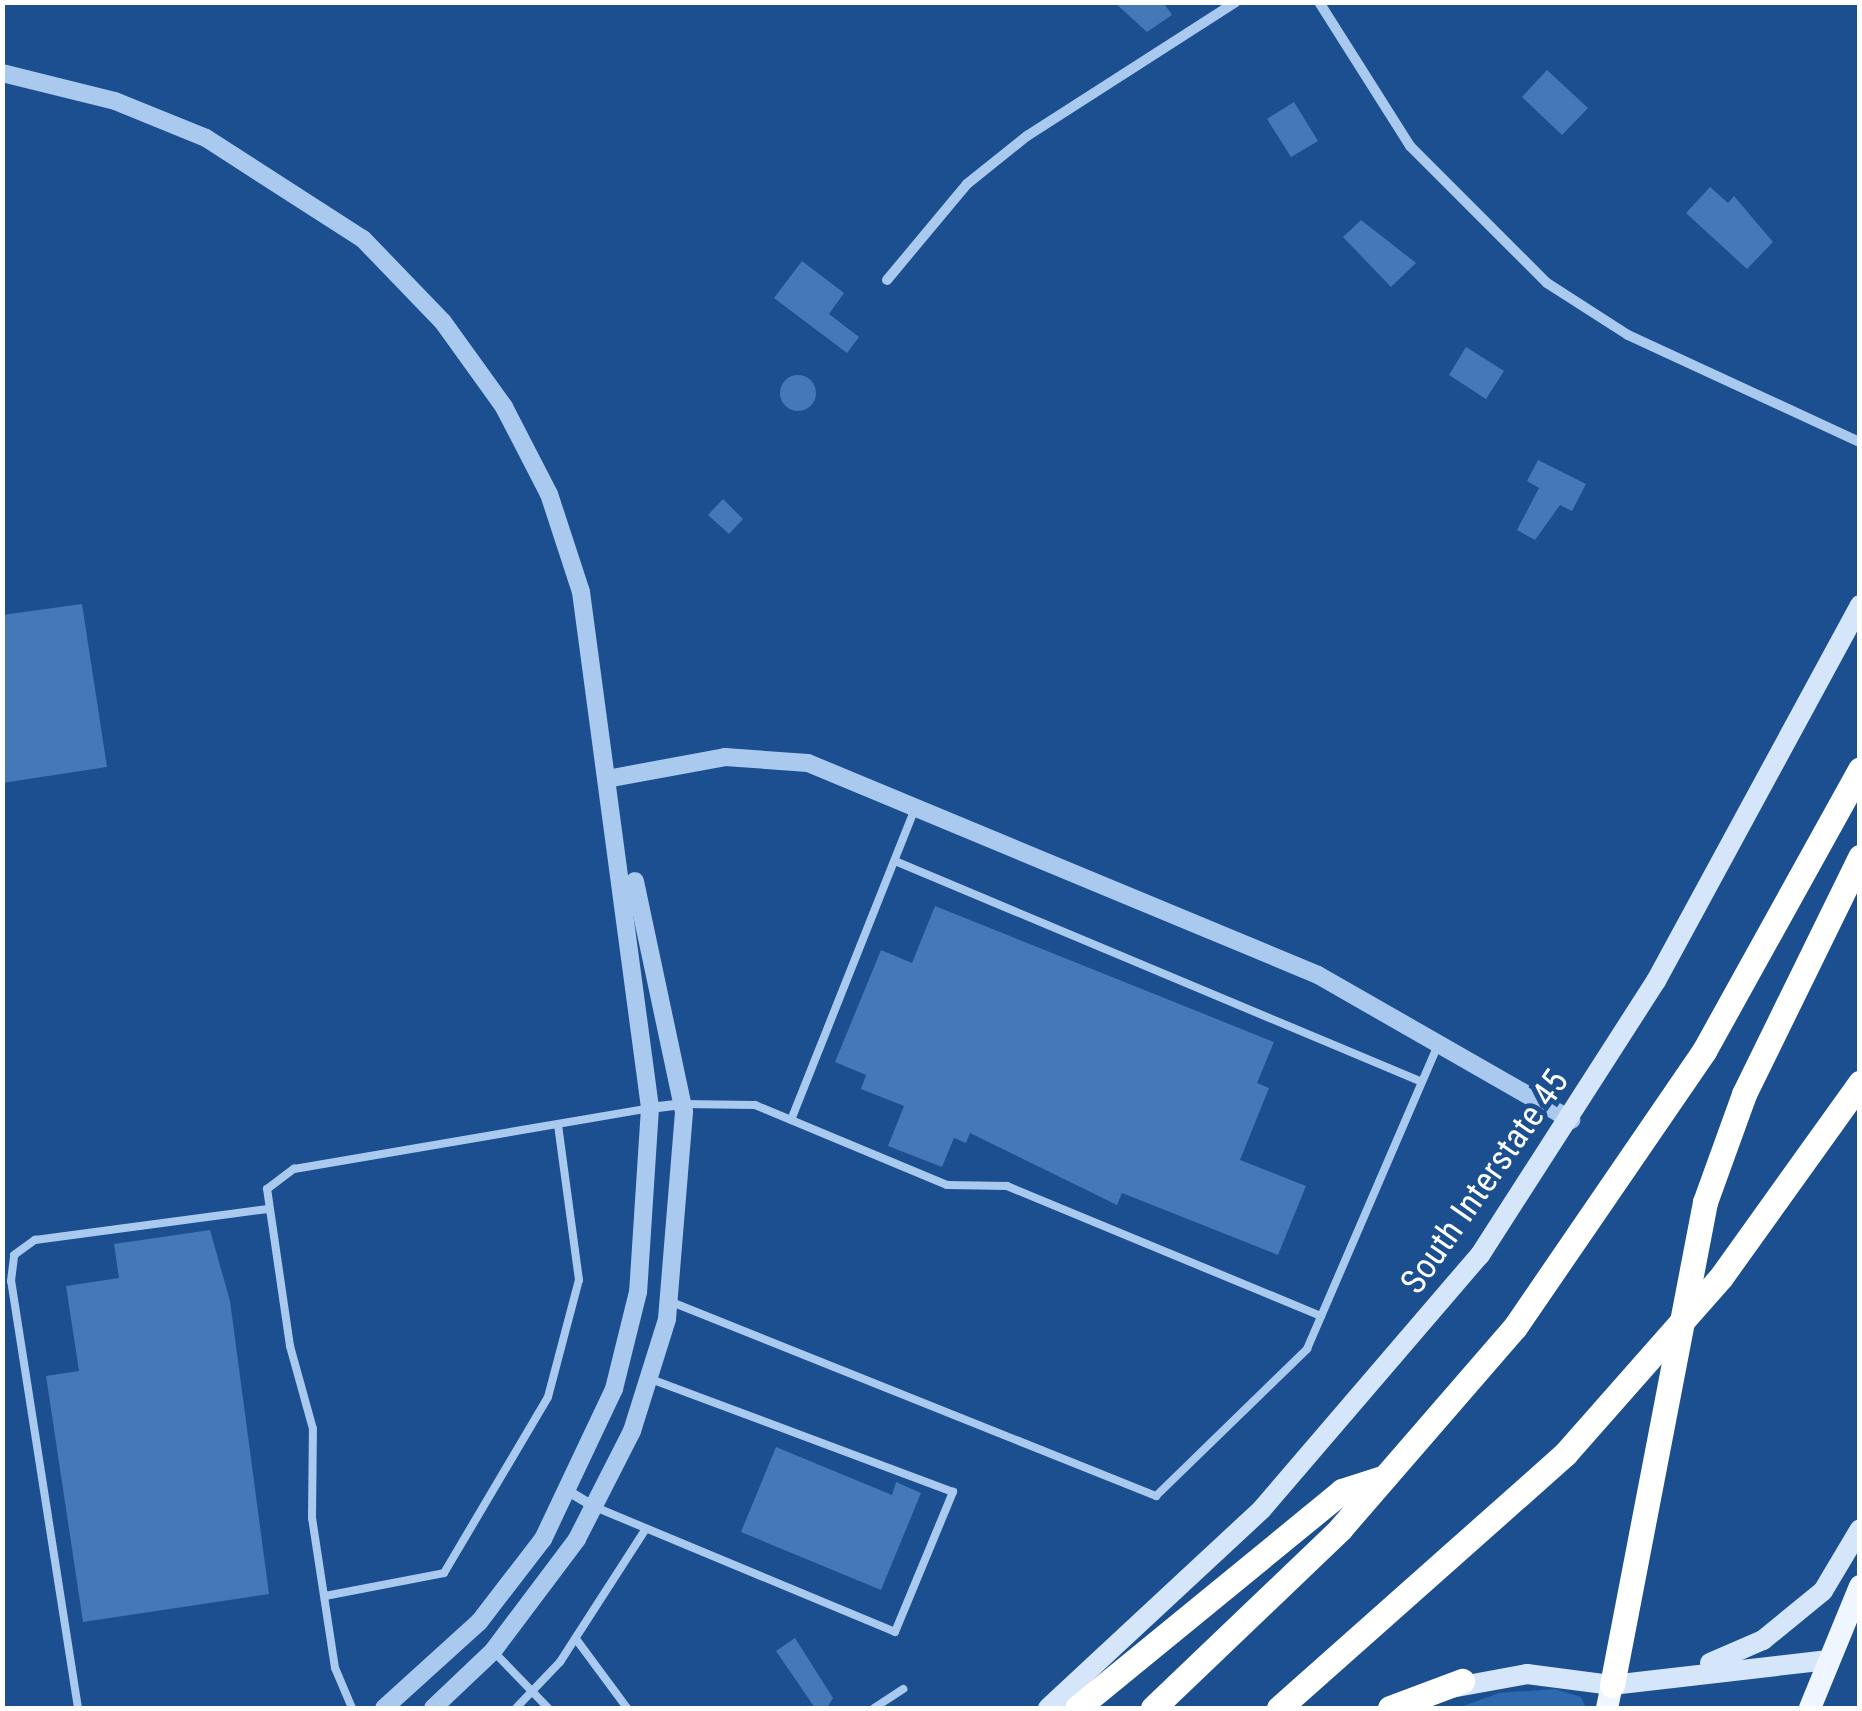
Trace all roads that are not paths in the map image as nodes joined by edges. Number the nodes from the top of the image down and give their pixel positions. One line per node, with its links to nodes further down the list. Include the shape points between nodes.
1 (1236, 2): 4 (street, via 1027,136 967,184)
2 (1319, 2): 5 (street, via 1410,146 1547,283 1628,335)
3 (2, 73): 8 (street, via 115,101 245,158 363,239 443,322 527,446 568,542)
4 (887, 280)
5 (1860, 442)
6 (1860, 604): 18 (main road, South Interstate 45)
7 (1860, 769): 24 (highway, via 1630,1167 1515,1327)
8 (612, 778): 9 (street, via 769,754); 15 (street); 16 (street)
9 (916, 807): 11 (lane); 12 (street, via 1233,936)
10 (1860, 858): 38 (highway, via 1744,1094 1705,1202)
11 (895, 860): 13 (lane); 17 (lane)
12 (1439, 1043): 13 (lane); 18 (street)
13 (1422, 1082): 22 (lane)
14 (1860, 1083): 50 (highway, via 1721,1277 1565,1454)
15 (682, 1104): 16 (street); 17 (lane, via 755,1105); 21 (street)
16 (650, 1108): 19 (lane); 25 (street, via 638,1292 614,1389)
17 (790, 1120): 22 (lane, via 948,1186 1007,1186)
18 (1571, 1120): 47 (main road, South Interstate 45, via 1362,1402 1172,1600)
19 (558, 1124): 20 (lane, via 294,1168 272,1182); 30 (lane, via 579,1280 548,1397 444,1573)
20 (266, 1208): 30 (lane, via 313,1429 312,1518); 39 (lane, via 34,1240 14,1254 11,1281)
21 (670, 1301): 22 (lane, via 1156,1496 1306,1349); 23 (street)
22 (1320, 1316)
23 (649, 1378): 26 (street); 28 (lane, via 953,1492 894,1632)
24 (1389, 1476): 48 (highway, via 1342,1492); 49 (highway)
25 (568, 1491): 26 (street); 41 (street, via 479,1622)
26 (595, 1507): 28 (lane); 32 (street)
27 (1860, 1529): 34 (main road, via 1823,1591 1778,1630 1732,1657)
28 (645, 1530): 31 (lane)
29 (1860, 1586): 33 (main road)
30 (325, 1596): 40 (lane)
31 (576, 1639): 37 (lane); 45 (lane)
32 (493, 1652): 37 (lane); 42 (street)
33 (1830, 1660): 34 (main road); 53 (main road)
34 (1654, 1678): 38 (main road)
35 (1462, 1681): 38 (main road, via 1527,1674); 51 (highway); 52 (main road)
36 (904, 1689): 46 (lane)
37 (534, 1690): 43 (lane); 44 (lane)
38 (1610, 1697)
39 (78, 1708)
40 (352, 1708)
41 (384, 1708)
42 (433, 1708)
43 (516, 1708)
44 (548, 1708)
45 (627, 1708)
46 (874, 1708)
47 (1048, 1708)
48 (1077, 1708)
49 (1153, 1708)
50 (1279, 1708)
51 (1390, 1708)
52 (1415, 1708)
53 (1810, 1708)

